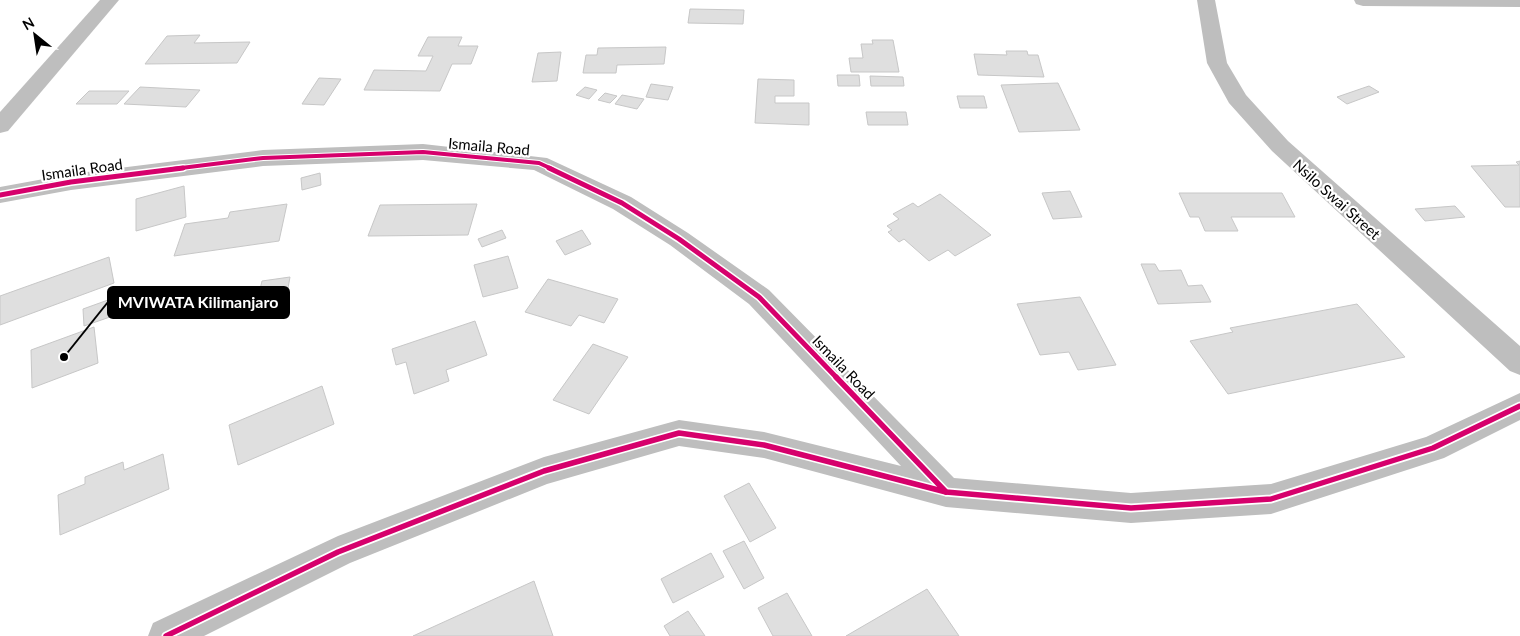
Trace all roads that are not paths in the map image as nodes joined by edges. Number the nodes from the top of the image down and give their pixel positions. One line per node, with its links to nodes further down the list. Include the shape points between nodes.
1 (110, 0): 5 (street)
2 (1206, 0): 7 (street, Nsilo Swai Street, via 1217,63 1244,104 1280,146)
3 (1362, 0): 4 (street)
4 (1520, 1)
5 (0, 126)
6 (0, 195): 9 (street, Ismaila Road, via 72,182 263,158 423,152 539,163 622,203 679,239 759,297)
7 (1520, 363)
8 (1520, 406): 9 (street, via 1434,448 1271,499 1131,508)
9 (946, 492): 10 (street, via 764,445 679,433 544,471 347,548)
10 (166, 636)

